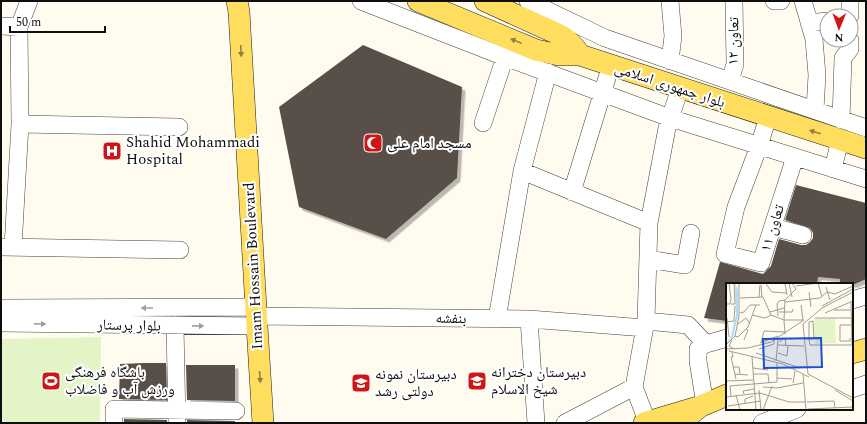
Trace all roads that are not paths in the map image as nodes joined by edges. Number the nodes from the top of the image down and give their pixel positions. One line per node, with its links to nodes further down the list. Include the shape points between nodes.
1 (29, 1): 15 (street)
2 (361, 1): 18 (street)
3 (418, 1): 19 (main road, بلوار جمهوری اسلامی, one-way to 3)
4 (485, 1): 17 (main road, via 560,35 575,47)
5 (528, 1): 20 (street, via 605,38)
6 (670, 1): 20 (street, via 673,36)
7 (734, 1): 23 (street, تعاون ۱۲, via 734,64)
8 (774, 1): 9 (street)
9 (781, 1)
10 (803, 1): 13 (street)
11 (241, 5): 49 (main road, Imam Hossain Boulevard, one-way to 49)
12 (819, 22): 13 (street)
13 (809, 23): 26 (street, via 814,39 818,75)
14 (1, 26): 15 (street)
15 (19, 27): 30 (street)
16 (850, 48): 33 (street, via 843,58)
17 (580, 55): 19 (main road, بلوار جمهوری اسلامی); 21 (main road, بلوار جمهوری اسلامی)
18 (505, 57): 19 (street); 29 (street)
19 (533, 58): 22 (street)
20 (670, 60): 23 (street)
21 (611, 65): 24 (main road, بلوار جمهوری اسلامی); 25 (street)
22 (548, 72): 25 (street); 38 (street)
23 (730, 82): 26 (street)
24 (680, 88): 27 (main road, بلوار جمهوری اسلامی); 28 (street)
25 (602, 93): 28 (street); 40 (street)
26 (815, 110): 33 (street)
27 (768, 117): 33 (main road, بلوار جمهوری اسلامی, one-way to 27); 34 (street)
28 (670, 118): 34 (street); 41 (street)
29 (483, 123)
30 (20, 124): 31 (street); 45 (street)
31 (179, 127)
32 (866, 128): 33 (street)
33 (840, 130): 35 (main road, بلوار جمهوری اسلامی); 37 (street)
34 (759, 146): 36 (street); 42 (street, تعاون ۱۱, via 736,207 725,254 761,263)
35 (866, 148)
36 (795, 157): 37 (street); 42 (street, تعاون ۱۱)
37 (833, 169): 39 (street)
38 (522, 171): 40 (street); 50 (street)
39 (866, 179)
40 (572, 192): 41 (street)
41 (649, 223): 47 (street)
42 (773, 227): 44 (street)
43 (692, 233): 47 (street, via 685,265)
44 (803, 235)
45 (7, 247): 46 (street)
46 (180, 250)
47 (648, 259): 54 (street)
48 (1, 308): 49 (street, بلوار پرستار, one-way to 48)
49 (256, 316): 50 (street, بنفشه); 53 (street, بلوار پرستار, one-way to 49); 69 (main road, Imam Hossain Boulevard, one-way to 69)
50 (497, 319): 51 (street, بنفشه)
51 (529, 319): 54 (street, بنفشه); 70 (street)
52 (1, 323): 53 (street, بلوار پرستار, one-way to 53)
53 (175, 325): 66 (street)
54 (645, 325): 56 (street, بنفشه, via 688,325); 60 (street)
55 (726, 338): 56 (street)
56 (706, 344): 63 (street, via 698,349)
57 (866, 349): 58 (main road)
58 (853, 353)
59 (866, 384): 61 (street)
60 (634, 387): 67 (street); 71 (street)
61 (853, 389)
62 (726, 395): 63 (main road)
63 (703, 406): 67 (main road); 72 (main road)
64 (794, 410): 73 (street)
65 (236, 411): 66 (street)
66 (177, 416): 68 (street, via 114,409)
67 (646, 422)
68 (114, 423)
69 (263, 423)
70 (536, 423)
71 (565, 423)
72 (680, 423)
73 (762, 423)

